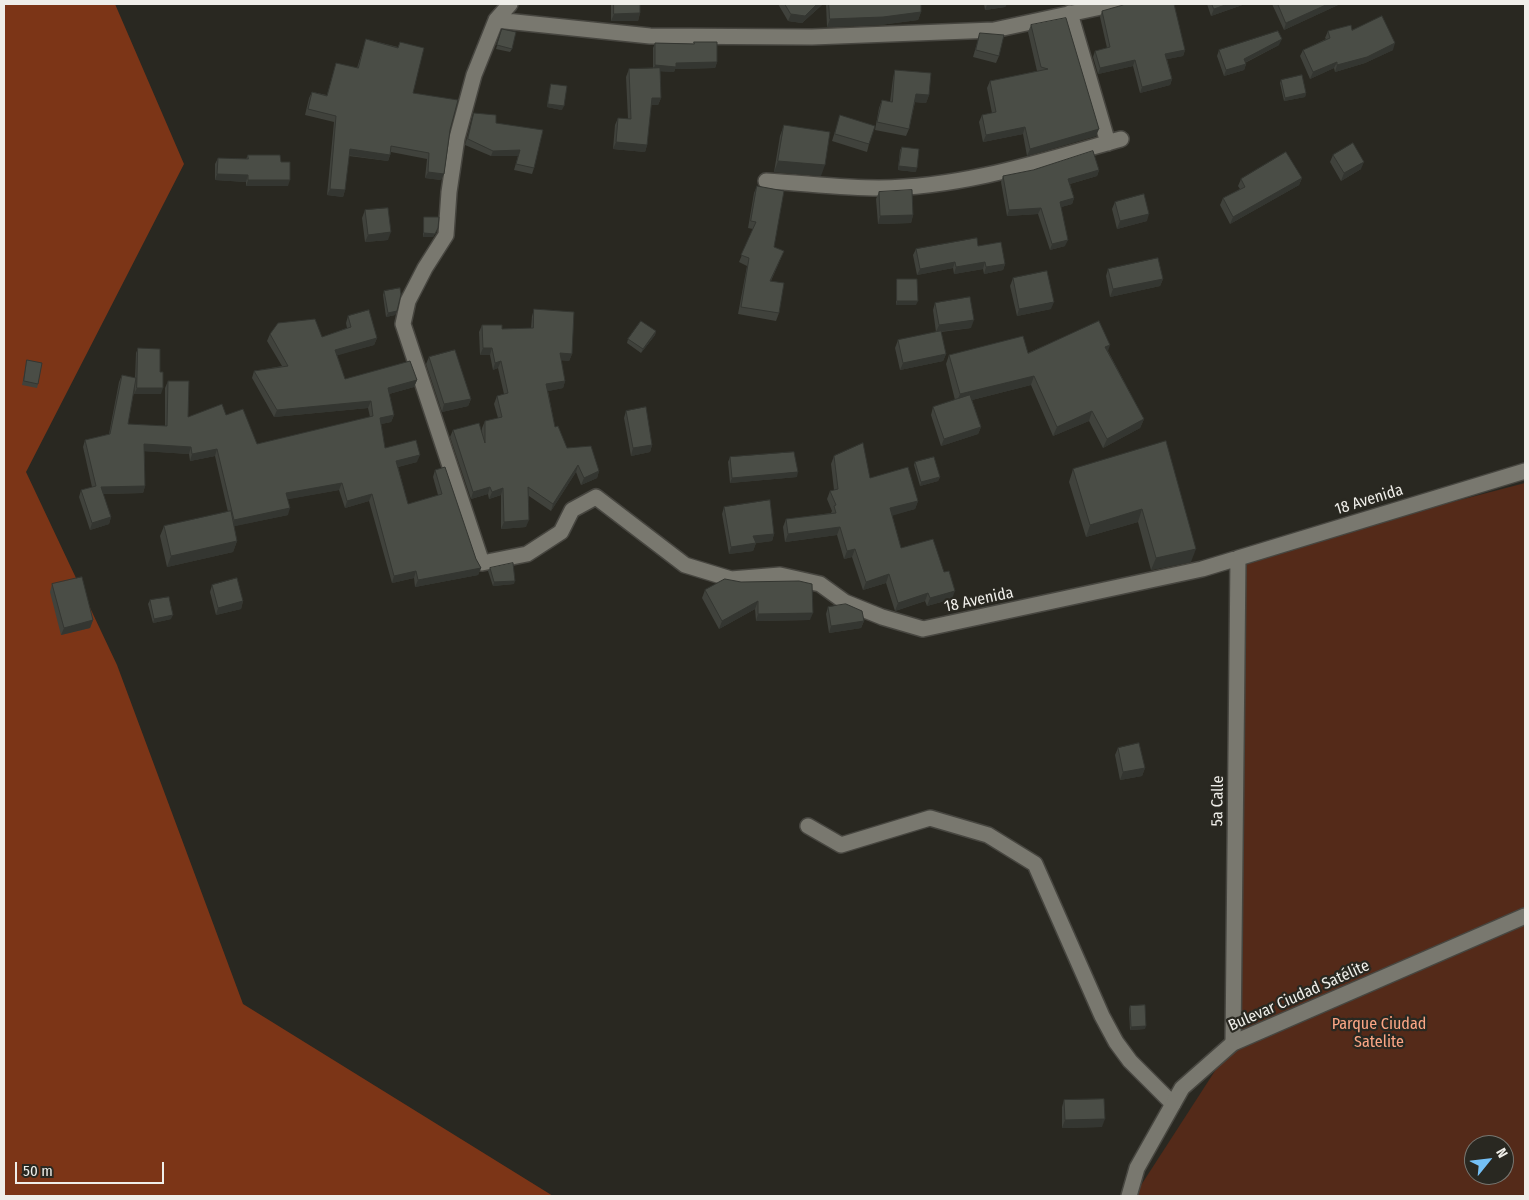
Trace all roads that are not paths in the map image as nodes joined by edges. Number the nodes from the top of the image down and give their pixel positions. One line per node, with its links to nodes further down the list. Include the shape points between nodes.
1 (510, 4): 4 (street)
2 (1115, 4): 3 (street)
3 (1070, 13): 4 (street, via 994,30 812,36 650,36); 5 (street, via 1114,141 948,182 880,188)
4 (496, 20): 7 (street, 18 Avenida, via 474,75 457,138 446,236 408,301 403,324 482,563 526,554 561,532 572,510 596,497 684,565 731,579 780,575 820,584 846,602 923,629 1202,569)
5 (766, 181)
6 (1525, 471): 7 (street, 18 Avenida)
7 (1238, 558): 10 (street, 5a Calle)
8 (808, 826): 11 (street, via 842,845 930,818 988,835 1035,864 1116,1042)
9 (1525, 916): 10 (street, Bulevar Ciudad Satélite)
10 (1233, 1044): 11 (street, Bulevar Ciudad Satélite, via 1182,1088)
11 (1172, 1104): 12 (street, Bulevar Ciudad Satélite, via 1137,1168)
12 (1129, 1196)

